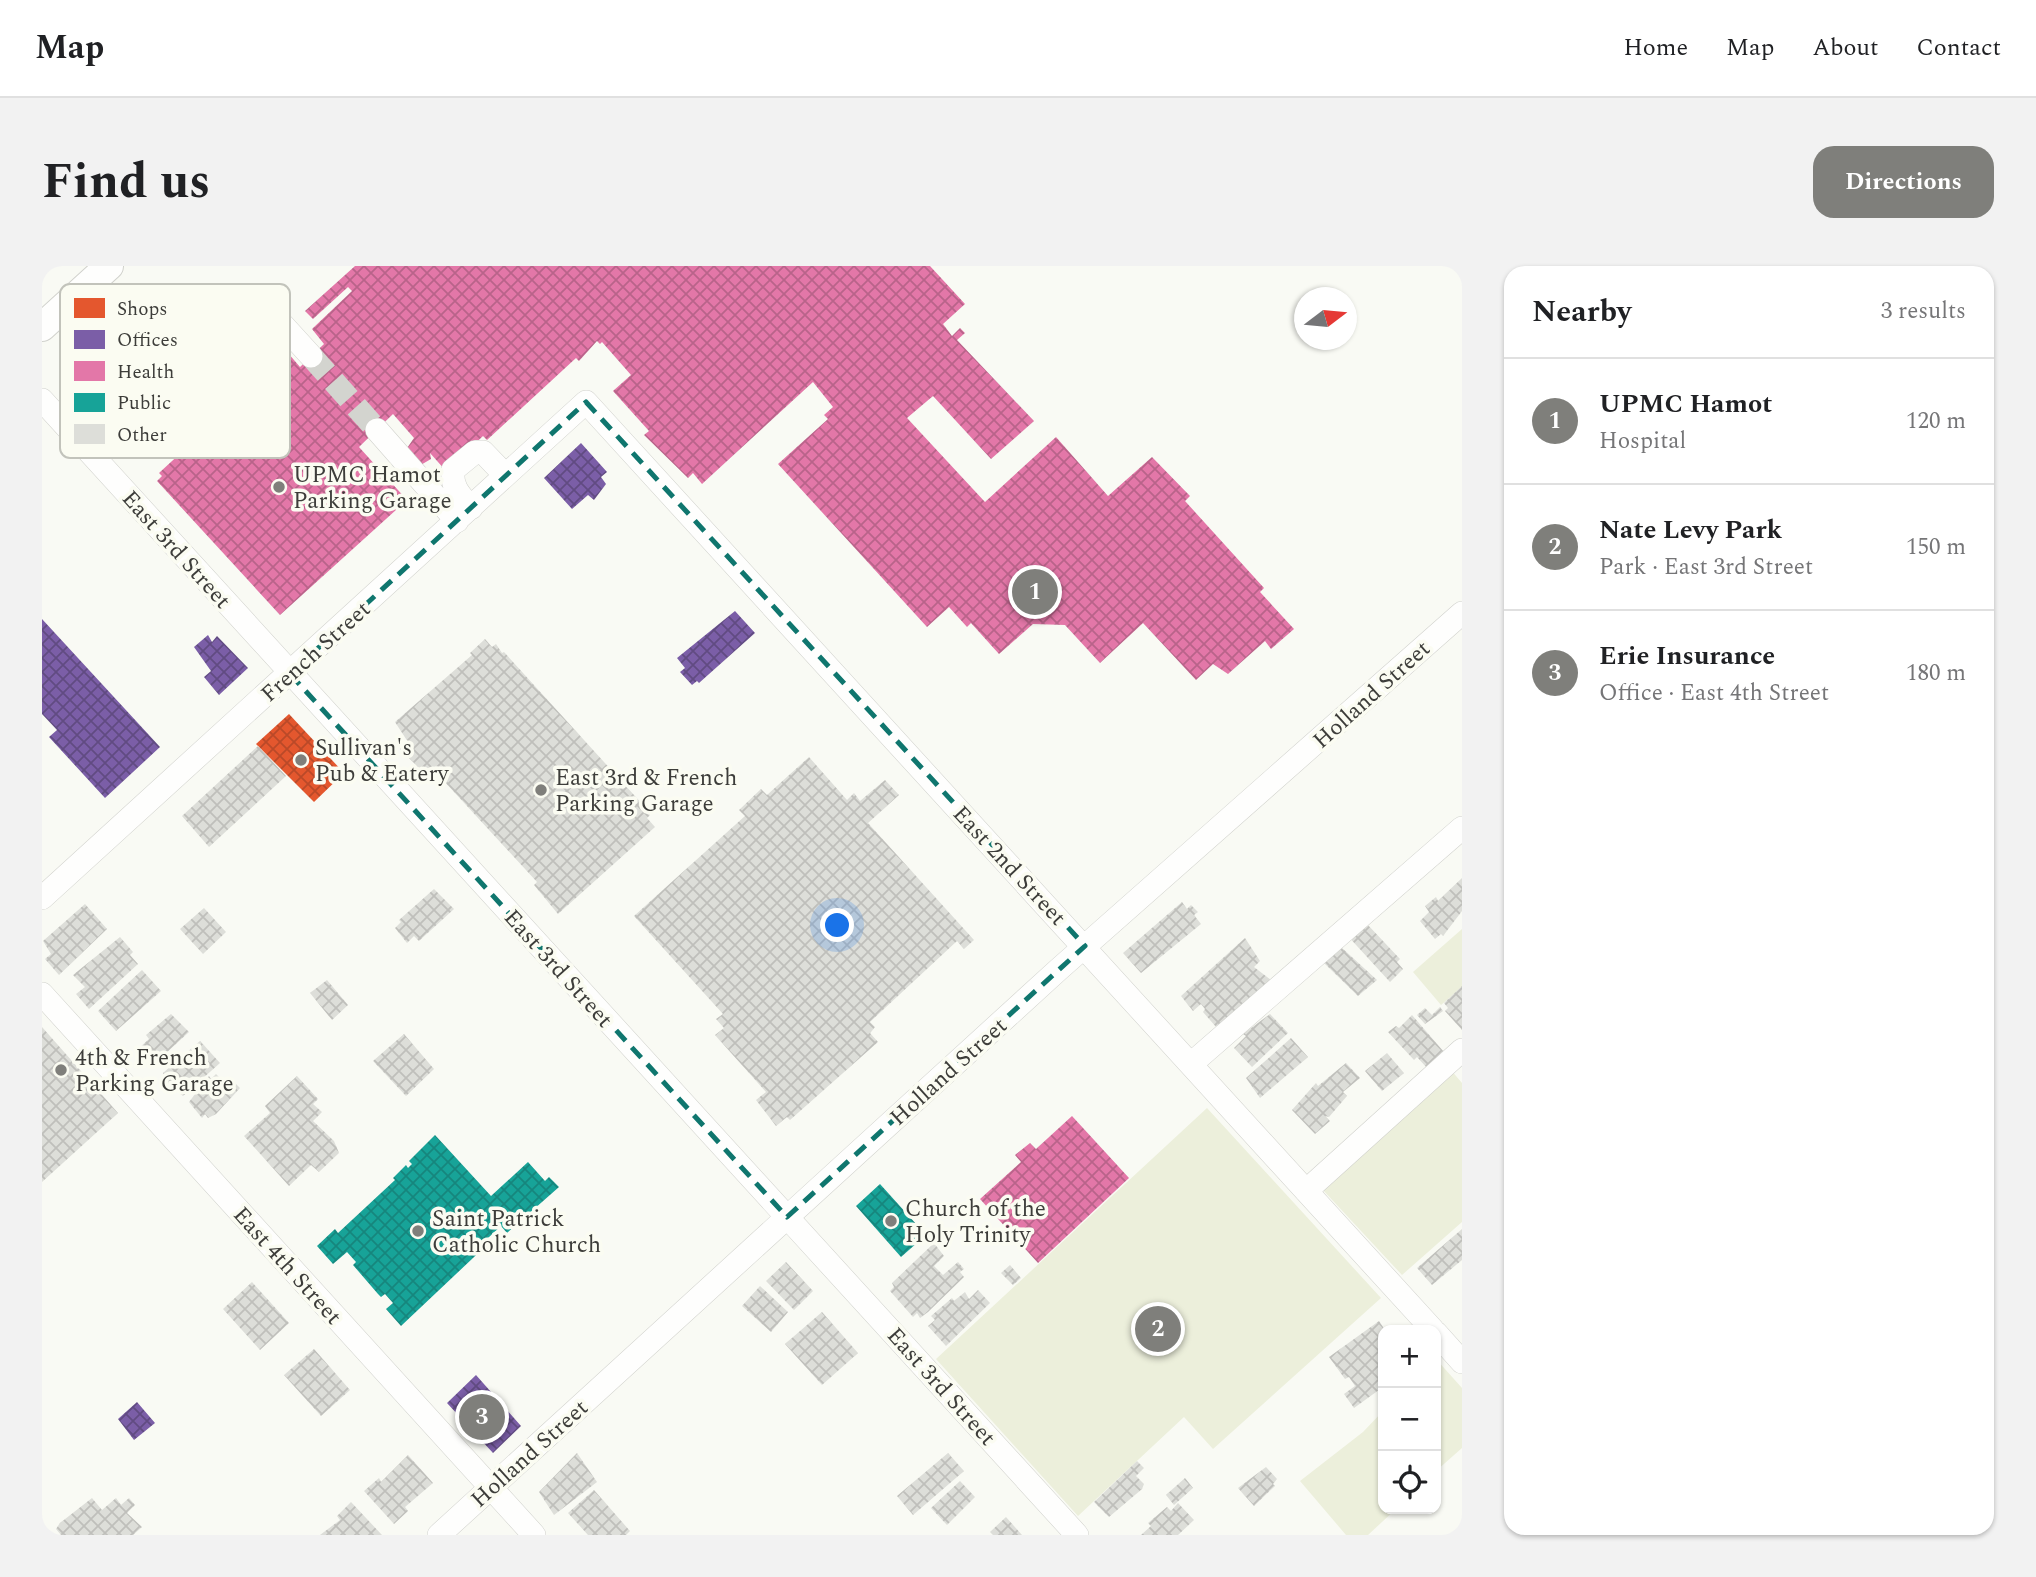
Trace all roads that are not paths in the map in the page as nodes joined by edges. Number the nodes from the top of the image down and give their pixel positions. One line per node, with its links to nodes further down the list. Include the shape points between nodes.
1 (109, 266): 2 (main road)
2 (89, 284)
3 (60, 311): 4 (main road)
4 (42, 327)
5 (290, 333): 6 (street)
6 (311, 356)
7 (42, 400): 9 (street, East 3rd Street)
8 (586, 402): 12 (street, French Street); 18 (street, East 2nd Street)
9 (60, 420)
10 (377, 430): 13 (street)
11 (94, 458): 15 (street, East 3rd Street)
12 (505, 475): 13 (street, French Street); 13 (street, via 482,452 475,452 453,470)
13 (464, 514): 15 (street, French Street)
14 (1462, 612): 18 (street, Holland Street)
15 (290, 674): 17 (street, French Street); 23 (street, East 3rd Street)
16 (1462, 828): 21 (street)
17 (42, 898)
18 (1085, 946): 21 (street, East 2nd Street); 23 (street, Holland Street)
19 (42, 994): 27 (street, East 4th Street)
20 (1462, 1050): 22 (street)
21 (1191, 1064): 22 (street, East 2nd Street)
22 (1306, 1191): 24 (street, East 2nd Street)
23 (788, 1217): 27 (street, Holland Street); 30 (street, East 3rd Street)
24 (1428, 1325)
25 (1441, 1340): 26 (street, East 2nd Street)
26 (1462, 1362)
27 (491, 1488): 28 (street, Holland Street); 29 (street, East 4th Street)
28 (439, 1535)
29 (534, 1535)
30 (1077, 1535)

